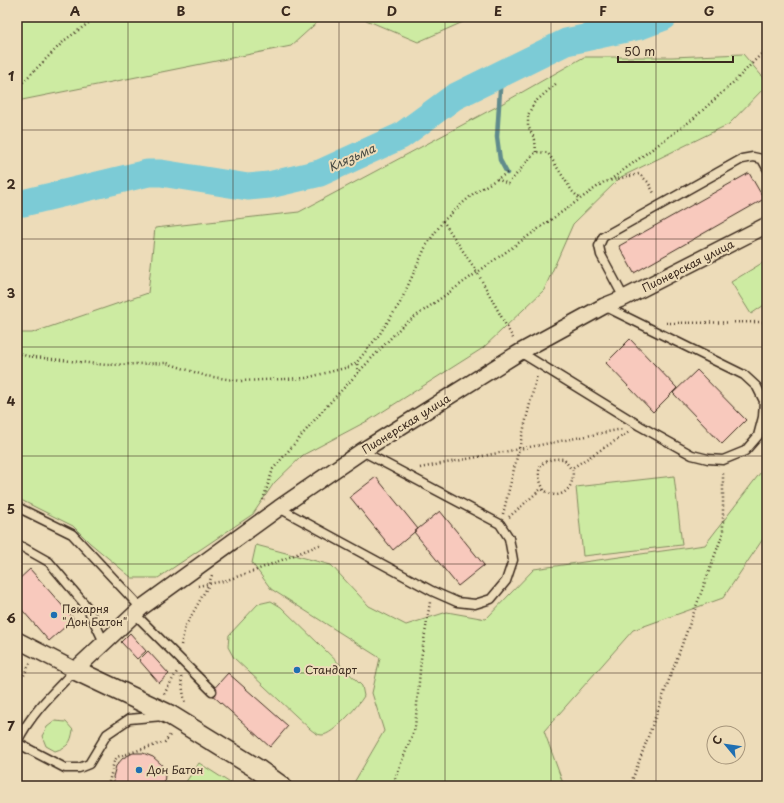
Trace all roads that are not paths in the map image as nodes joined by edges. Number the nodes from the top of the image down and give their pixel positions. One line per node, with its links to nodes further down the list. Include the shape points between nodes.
1 (767, 168): 3 (lane, via 762,159 742,159 603,237 599,246 601,255)
2 (767, 225): 3 (street, Пионерская улица)
3 (624, 298): 4 (street, Пионерская улица)
4 (604, 306): 5 (street, Пионерская улица); 5 (lane, via 744,375 757,387 764,401 764,417 758,436 745,451 723,460 692,455)
5 (520, 352): 6 (street, Пионерская улица)
6 (362, 451): 8 (street, Пионерская улица); 8 (lane, via 500,524 509,538 513,560 506,580 491,599 475,604 457,602 432,591)
7 (17, 507): 10 (lane, via 72,534)
8 (280, 508): 10 (street, Пионерская улица)
9 (17, 544): 12 (lane, via 49,562 87,607)
10 (138, 610): 12 (street, Пионерская улица); 14 (lane)
11 (17, 640): 13 (street)
12 (104, 642): 13 (street, Пионерская улица)
13 (75, 670): 15 (street); 16 (lane, via 39,707)
14 (212, 690)
15 (170, 712): 16 (lane, via 129,719 107,734 89,764 79,768 65,768); 17 (street)
16 (17, 742)
17 (281, 786)

